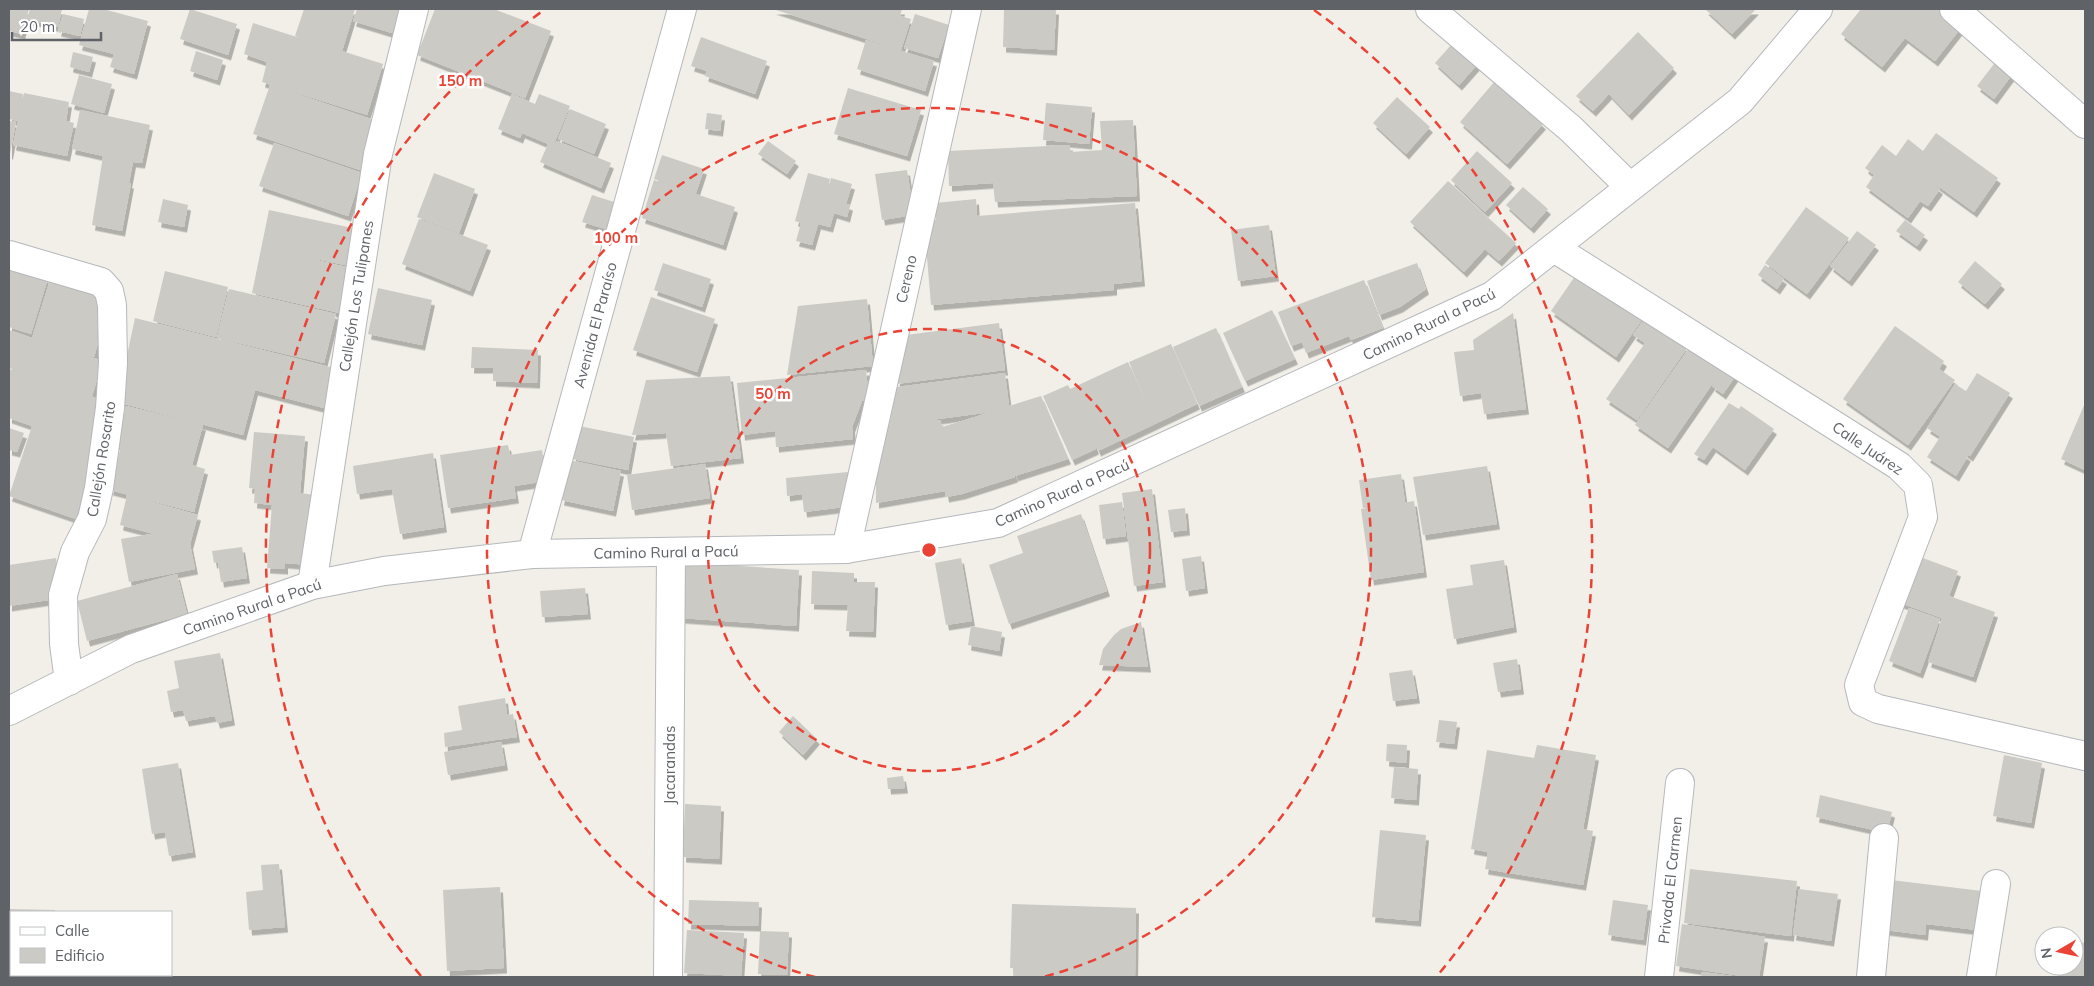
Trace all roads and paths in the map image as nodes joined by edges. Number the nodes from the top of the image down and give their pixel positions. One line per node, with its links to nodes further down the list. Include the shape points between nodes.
1 (414, 9): 14 (street, Callejón Los Tulipanes, via 378,154)
2 (682, 9): 13 (street, Avenida El Paraíso)
3 (967, 9): 11 (street, Cereno)
4 (1430, 9): 8 (street, via 1571,129)
5 (1818, 9): 8 (street, Camino Rural a Pacú, via 1740,101)
6 (1954, 9): 7 (street)
7 (2085, 124)
8 (1630, 188): 9 (street, Camino Rural a Pacú)
9 (1554, 248): 11 (street, Camino Rural a Pacú, via 1492,296 998,523); 17 (street, Calle Juárez, via 1899,466 1918,484 1923,517 1859,685 1863,702 1878,710)
10 (9, 255): 15 (street, Callejón Rosarito, via 101,282 109,291 112,305 114,363 99,488 92,519 75,552 63,595)
11 (846, 549): 12 (street, Camino Rural a Pacú)
12 (671, 552): 13 (street, Camino Rural a Pacú); 21 (street, Jacarandas)
13 (532, 554): 14 (street, Camino Rural a Pacú, via 384,571)
14 (312, 585): 15 (street, Camino Rural a Pacú, via 131,649)
15 (69, 681): 16 (street, Camino Rural a Pacú)
16 (9, 711)
17 (2085, 756)
18 (1680, 783): 22 (street, Privada El Carmen)
19 (1884, 838): 23 (street)
20 (1996, 884): 24 (street)
21 (668, 977)
22 (1659, 977)
23 (1871, 977)
24 (1981, 977)

